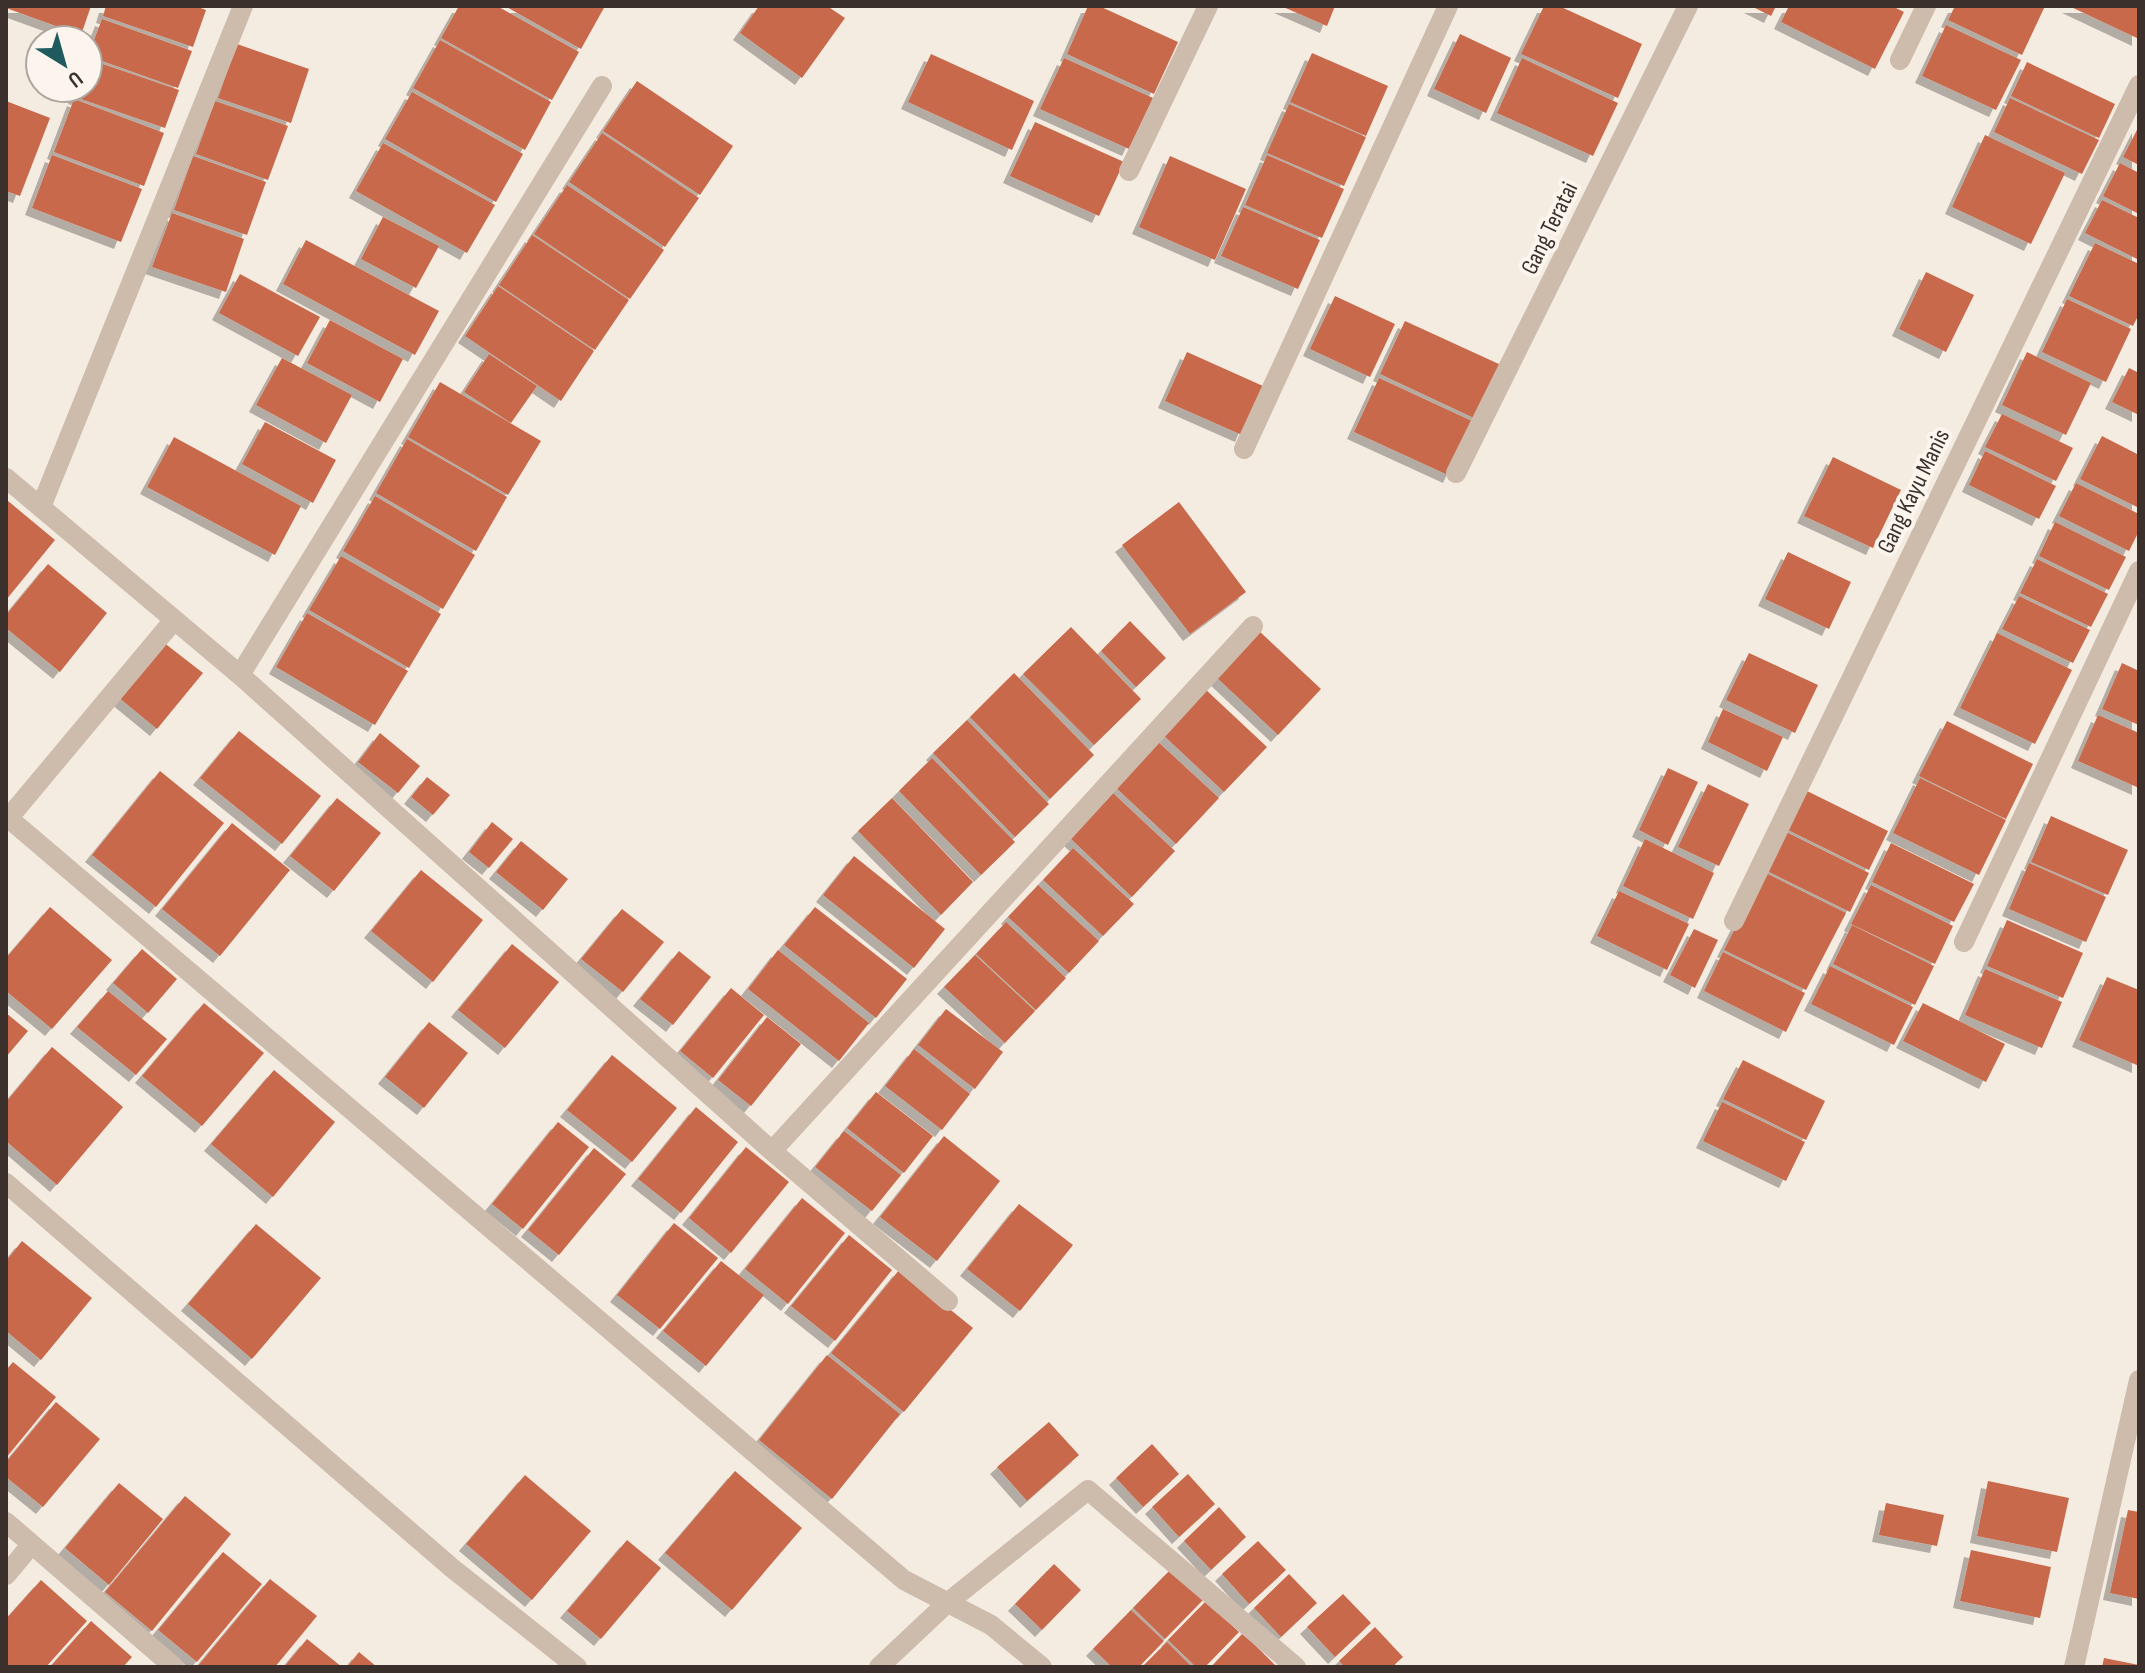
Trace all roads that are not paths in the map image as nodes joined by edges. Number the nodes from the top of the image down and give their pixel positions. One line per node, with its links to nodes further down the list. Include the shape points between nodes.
1 (243, 6): 13 (street)
2 (1208, 6): 9 (street)
3 (1448, 6): 10 (street)
4 (1688, 6): 11 (street, Gang Teratai)
5 (1926, 6): 6 (street)
6 (1900, 60)
7 (2139, 85): 19 (street, Gang Kayu Manis)
8 (602, 86): 17 (street)
9 (1129, 171)
10 (1244, 449)
11 (1456, 473)
12 (6, 478): 13 (street)
13 (41, 507): 15 (street)
14 (2139, 571): 20 (street)
15 (174, 620): 17 (street); 18 (street)
16 (1253, 626): 21 (street)
17 (240, 675): 21 (street)
18 (7, 818): 28 (street, via 904,1580)
19 (1734, 921)
20 (1964, 942)
21 (772, 1151): 23 (street)
22 (6, 1183): 30 (street, via 452,1568)
23 (948, 1301)
24 (2139, 1380): 34 (street)
25 (6, 1522): 26 (street)
26 (31, 1545): 27 (street); 29 (street)
27 (6, 1575)
28 (946, 1604): 31 (street); 32 (street, via 991,1625); 33 (street, via 1088,1490)
29 (174, 1667)
30 (577, 1667)
31 (879, 1667)
32 (1042, 1667)
33 (1296, 1667)
34 (2074, 1667)

